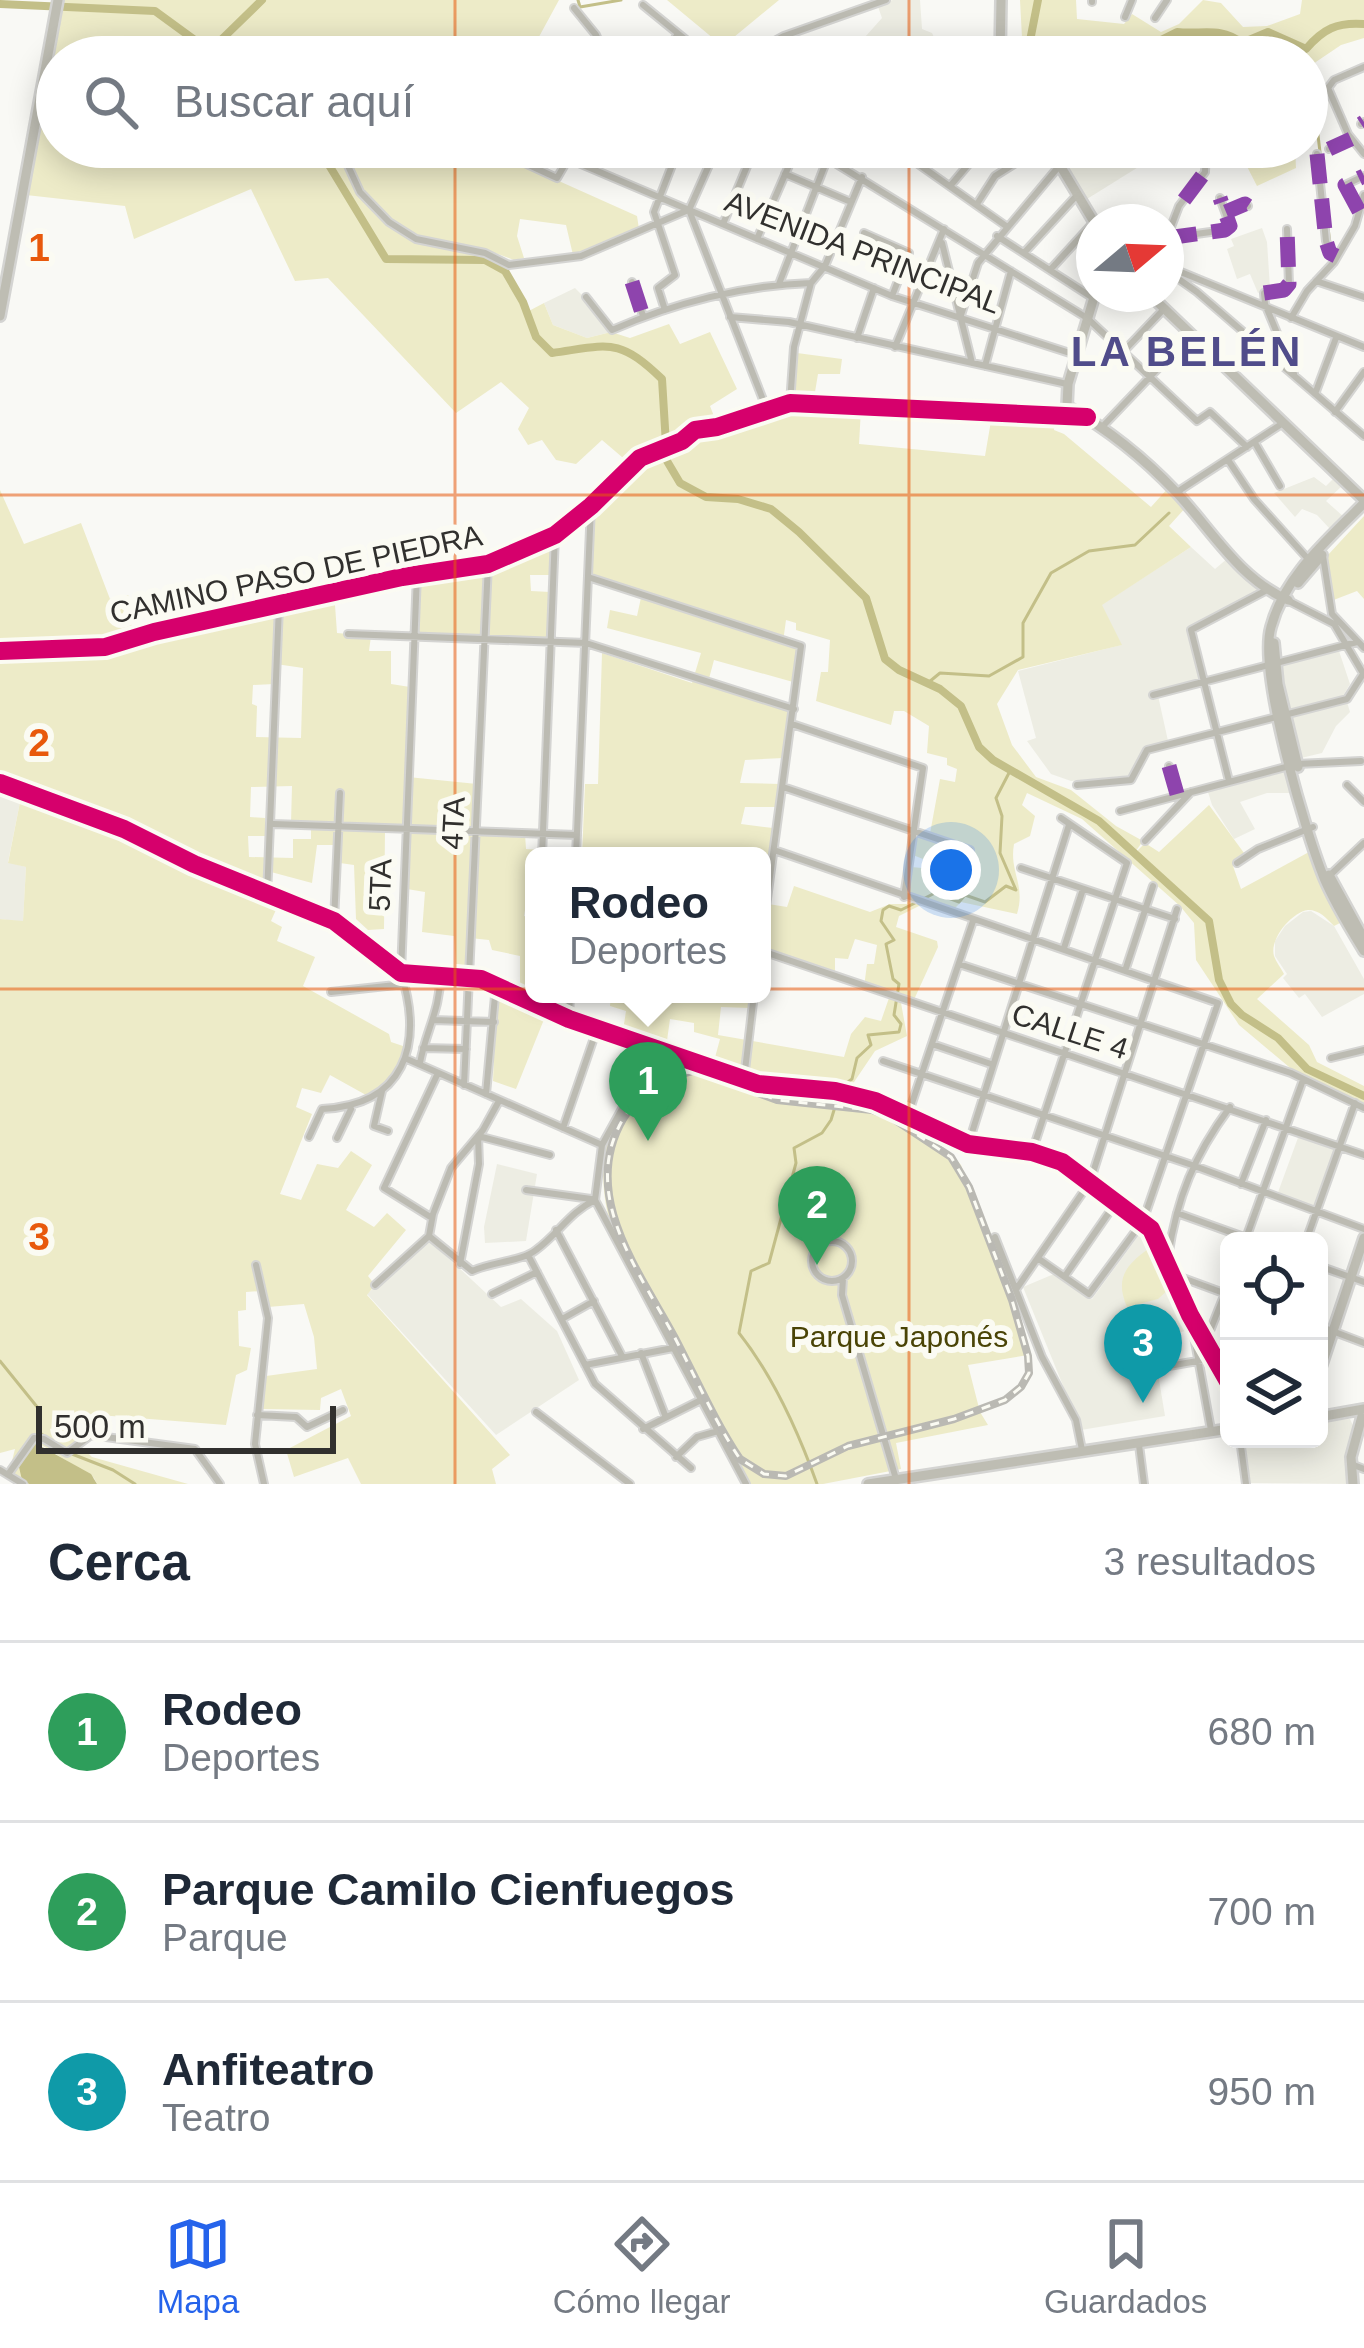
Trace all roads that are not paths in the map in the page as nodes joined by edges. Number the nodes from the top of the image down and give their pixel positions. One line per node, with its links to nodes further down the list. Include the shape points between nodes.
1 (58, 0): 11 (main road)
2 (886, 0): 14 (street)
3 (1001, 0): 15 (main road)
4 (1132, 0): 8 (street)
5 (1167, 0): 9 (street)
6 (643, 5): 10 (street)
7 (574, 8): 12 (street)
8 (1125, 16)
9 (1155, 18)
10 (678, 34): 13 (street)
11 (51, 36)
12 (596, 36)
13 (680, 36)
14 (784, 36)
15 (1000, 36)
16 (1364, 67): 18 (street, via 1329,83)
17 (36, 120): 94 (main road)
18 (1351, 139): 19 (street); 20 (street)
19 (1329, 149)
20 (1364, 154)
21 (349, 168): 55 (street, via 360,192 416,239 509,265 580,256)
22 (535, 168): 23 (street, via 557,178)
23 (563, 168)
24 (591, 168): 45 (street, AVENIDA PRINCIPAL)
25 (670, 168): 45 (street)
26 (708, 168): 52 (street)
27 (746, 168): 56 (street)
28 (787, 168): 38 (street)
29 (823, 168): 42 (street)
30 (847, 168): 40 (street)
31 (925, 168): 41 (street)
32 (966, 168): 41 (street)
33 (1008, 168): 50 (street)
34 (1057, 168): 57 (street)
35 (1062, 168): 43 (main road)
36 (1205, 168): 49 (street)
37 (1318, 168): 71 (street)
38 (784, 174): 42 (street); 65 (street)
39 (1364, 176): 53 (street, via 1345,185)
40 (862, 177): 47 (street); 59 (street)
41 (951, 186): 50 (street)
42 (815, 188): 47 (street); 68 (street)
43 (1078, 194): 48 (main road); 70 (street)
44 (1364, 195): 53 (street)
45 (658, 196): 52 (street, AVENIDA PRINCIPAL); 55 (street)
46 (1220, 198): 54 (street)
47 (851, 202): 72 (street)
48 (1084, 204)
49 (1181, 204)
50 (977, 205): 57 (street)
51 (1248, 206): 54 (street)
52 (689, 210): 55 (street); 56 (street, AVENIDA PRINCIPAL); 84 (street)
53 (1359, 211): 58 (street)
54 (1226, 212): 64 (street, via 1226,230)
55 (657, 223): 90 (street, via 675,275 658,288)
56 (723, 224): 65 (street, AVENIDA PRINCIPAL)
57 (1006, 226): 63 (street)
58 (1355, 226): 61 (street); 71 (street)
59 (944, 229): 66 (street); 69 (street)
60 (1287, 229): 89 (street, via 1289,284 1264,293)
61 (1364, 230)
62 (864, 233): 85 (street, via 909,253)
63 (997, 236): 69 (street); 70 (street)
64 (1184, 236)
65 (757, 239): 68 (street, AVENIDA PRINCIPAL)
66 (940, 240): 88 (street); 97 (street)
67 (1076, 242): 73 (street)
68 (789, 252): 72 (street, AVENIDA PRINCIPAL); 80 (street)
69 (984, 254): 74 (street); 97 (street)
70 (1024, 254): 73 (street)
71 (1335, 259): 76 (street); 82 (street)
72 (825, 266): 78 (street); 83 (street, AVENIDA PRINCIPAL)
73 (1050, 270): 81 (street)
74 (1011, 271): 98 (street); 101 (street)
75 (1184, 275): 89 (street)
76 (1316, 280): 82 (street); 99 (street)
77 (632, 282): 95 (street)
78 (811, 283): 80 (street); 100 (street)
79 (1184, 283): 113 (street)
80 (779, 284): 84 (street)
81 (1076, 285)
82 (1328, 285): 87 (street)
83 (874, 288): 85 (street, AVENIDA PRINCIPAL); 103 (street)
84 (722, 296): 90 (street); 96 (street)
85 (892, 296): 88 (street, AVENIDA PRINCIPAL)
86 (586, 297): 95 (street, via 612,330)
87 (1364, 297)
88 (913, 303): 97 (street, AVENIDA PRINCIPAL); 105 (street)
89 (1265, 304): 99 (street); 113 (street)
90 (665, 310): 95 (street)
91 (1089, 312): 98 (main road)
92 (1161, 312): 107 (street)
93 (1167, 312): 102 (main road)
94 (0, 316)
95 (644, 316)
96 (730, 317): 100 (street); 118 (street)
97 (961, 318): 101 (street, AVENIDA PRINCIPAL); 109 (street)
98 (1087, 318): 107 (street); 108 (main road)
99 (1292, 318): 104 (street)
100 (800, 325): 103 (street); 117 (street)
101 (992, 328): 108 (street, AVENIDA PRINCIPAL); 110 (street)
102 (1190, 335): 112 (street); 122 (main road)
103 (857, 338): 105 (street)
104 (1336, 338): 106 (street); 115 (street)
105 (895, 347): 109 (street)
106 (1364, 347)
107 (1123, 352): 112 (street)
108 (1076, 355): 114 (main road)
109 (972, 363): 110 (street)
110 (985, 366): 114 (street)
111 (1364, 372): 119 (street)
112 (1151, 377): 123 (street); 125 (street, via 1197,421 1210,412)
113 (1296, 378): 115 (street)
114 (1068, 384): 116 (main road)
115 (1315, 394): 119 (street)
116 (1065, 402): 120 (street); 121 (main road)
117 (790, 403): 118 (street, CAMINO PASO DE PIEDRA); 120 (street, CAMINO PASO DE PIEDRA)
118 (767, 410): 130 (street, CAMINO PASO DE PIEDRA, via 691,432 640,458)
119 (1335, 412): 124 (street)
120 (1061, 416): 121 (street, CAMINO PASO DE PIEDRA)
121 (1087, 417): 123 (main road)
122 (1283, 423): 125 (street); 129 (main road)
123 (1103, 426): 128 (main road)
124 (1363, 434)
125 (1251, 445): 126 (street); 127 (street)
126 (1228, 460): 128 (street); 133 (street)
127 (1280, 486)
128 (1177, 492): 137 (main road)
129 (1364, 504): 132 (main road)
130 (591, 506): 131 (street, CAMINO PASO DE PIEDRA); 136 (street)
131 (555, 535): 134 (street, CAMINO PASO DE PIEDRA); 145 (street)
132 (1322, 550): 133 (main road); 138 (main road); 140 (street)
133 (1309, 560): 138 (main road)
134 (488, 565): 135 (street, CAMINO PASO DE PIEDRA); 144 (street, 4TA)
135 (417, 574): 139 (street, CAMINO PASO DE PIEDRA); 143 (street, 5TA)
136 (588, 577): 146 (street); 154 (street, via 801,646)
137 (1265, 591): 138 (main road); 152 (street, via 1191,630)
138 (1285, 599): 140 (street); 150 (main road, via 1271,627)
139 (279, 606): 149 (street, CAMINO PASO DE PIEDRA, via 105,647); 172 (street)
140 (1329, 616): 141 (street)
141 (1336, 623): 147 (street); 148 (street)
142 (348, 634): 143 (street)
143 (414, 636): 144 (street); 176 (street, 5TA)
144 (483, 639): 145 (street); 177 (street, 4TA)
145 (551, 641): 146 (street); 179 (street)
146 (586, 643): 154 (street); 180 (street)
147 (1361, 645): 148 (street)
148 (1347, 646): 150 (street); 151 (street)
149 (0, 651)
150 (1271, 666): 152 (street); 155 (main road)
151 (1364, 675): 155 (street, via 1347,699)
152 (1203, 682): 153 (street); 157 (street)
153 (1154, 695)
154 (794, 709): 156 (street)
155 (1282, 716): 157 (street); 159 (main road)
156 (792, 724): 165 (street); 178 (street, via 923,768)
157 (1216, 732): 161 (street); 163 (street, via 1147,750 1127,782)
158 (1363, 761): 159 (street)
159 (1294, 764): 161 (street); 175 (main road)
160 (1169, 766): 168 (street)
161 (1228, 781): 166 (street)
162 (0, 783): 194 (street)
163 (1077, 785)
164 (1347, 785): 169 (street)
165 (783, 788): 178 (street); 185 (street)
166 (1194, 790): 168 (street); 181 (street)
167 (340, 793): 174 (street)
168 (1177, 794): 170 (street)
169 (1364, 802)
170 (1120, 811)
171 (1061, 818): 173 (street)
172 (273, 824): 174 (street); 194 (street)
173 (1069, 825): 191 (street); 196 (street, via 1127,863)
174 (339, 826): 176 (street); 200 (street)
175 (1311, 828): 187 (street); 190 (main road)
176 (406, 829): 177 (street); 210 (street, 5TA)
177 (477, 832): 179 (street); 212 (street, 4TA)
178 (914, 832): 186 (street); 195 (street)
179 (543, 834): 180 (street); 183 (street)
180 (577, 835): 184 (street)
181 (1144, 841)
182 (1364, 843): 190 (street)
183 (542, 847)
184 (576, 847)
185 (774, 850): 189 (street); 195 (street)
186 (970, 850)
187 (1237, 863)
188 (1021, 868): 191 (street)
189 (771, 872)
190 (1327, 878): 202 (main road)
191 (1054, 879): 193 (street); 203 (street)
192 (1154, 886): 197 (street)
193 (1084, 889): 196 (street); 204 (street)
194 (267, 896): 200 (street)
195 (904, 897): 201 (street)
196 (1115, 899): 197 (street); 207 (street)
197 (1145, 909): 199 (street); 209 (street)
198 (1178, 909): 199 (street)
199 (1175, 919): 213 (street)
200 (334, 921): 210 (street)
201 (973, 921): 203 (street); 208 (street)
202 (1362, 939): 205 (main road)
203 (1034, 940): 204 (street); 215 (street)
204 (1064, 950): 207 (street)
205 (1364, 951)
206 (771, 953): 223 (street, CALLE 4)
207 (1096, 961): 209 (street); 222 (street)
208 (959, 964): 215 (street); 223 (street)
209 (1125, 970): 213 (street)
210 (401, 974): 211 (street); 214 (street, 5TA)
211 (440, 974): 212 (street); 225 (street)
212 (468, 975): 216 (street); 226 (street, 4TA)
213 (1156, 980): 228 (street); 232 (street, via 1218,1003)
214 (405, 984): 217 (street); 239 (street, 5TA)
215 (1019, 984): 222 (street); 230 (street)
216 (496, 985): 218 (street); 227 (street)
217 (331, 992)
218 (525, 995)
219 (543, 1003): 224 (street)
220 (570, 1003): 224 (street)
221 (753, 1003): 246 (street)
222 (1083, 1005): 228 (street); 237 (street)
223 (942, 1014): 230 (street, CALLE 4); 231 (street)
224 (569, 1019): 229 (street)
225 (433, 1020): 226 (street); 233 (street)
226 (467, 1021): 227 (street); 234 (street, 4TA)
227 (494, 1022): 251 (street)
228 (1140, 1024): 232 (street); 244 (street)
229 (597, 1030): 235 (street); 262 (street)
230 (1004, 1034): 237 (street, CALLE 4); 242 (street)
231 (932, 1044): 242 (street); 245 (street)
232 (1204, 1045): 247 (street); 250 (street)
233 (423, 1048): 234 (street); 241 (street)
234 (466, 1049): 248 (street, 4TA)
235 (654, 1051): 246 (street); 269 (street)
236 (1364, 1051): 238 (street)
237 (1066, 1054): 244 (street, CALLE 4); 259 (street)
238 (1331, 1058)
239 (407, 1059): 241 (street); 249 (street)
240 (883, 1060): 245 (street)
241 (420, 1064): 243 (street)
242 (993, 1065): 252 (street)
243 (438, 1072): 248 (street); 284 (street, via 384,1188)
244 (1125, 1074): 250 (street, CALLE 4); 264 (street)
245 (922, 1075): 252 (street); 258 (street)
246 (744, 1079): 258 (street, via 840,1092)
247 (1303, 1080): 254 (street); 261 (street)
248 (464, 1084): 251 (street)
249 (382, 1091): 255 (street); 263 (street, via 374,1126)
250 (1186, 1094): 256 (street, CALLE 4); 274 (street)
251 (486, 1095): 253 (street)
252 (982, 1095): 259 (street); 268 (street)
253 (499, 1101): 262 (street); 265 (street)
254 (1354, 1103): 257 (street); 270 (street)
255 (352, 1107): 266 (street, via 322,1108); 267 (street)
256 (1230, 1107): 260 (street, CALLE 4); 275 (street)
257 (1364, 1108)
258 (908, 1115): 268 (street)
259 (1044, 1115): 264 (street); 271 (street)
260 (1266, 1120): 261 (street, CALLE 4); 277 (street)
261 (1287, 1126): 270 (street, CALLE 4); 279 (street)
262 (563, 1129): 269 (street)
263 (388, 1131)
264 (1106, 1135): 274 (street); 276 (street)
265 (478, 1136): 272 (street); 284 (street, via 451,1168); 299 (street)
266 (309, 1137)
267 (338, 1138)
268 (968, 1144): 271 (street)
269 (602, 1145): 280 (street)
270 (1340, 1146): 273 (street, CALLE 4); 282 (street)
271 (1032, 1152): 276 (street)
272 (550, 1155)
273 (1364, 1155)
274 (1165, 1156): 275 (street); 285 (street)
275 (1192, 1165): 277 (street); 283 (street)
276 (1090, 1182): 281 (street); 297 (street)
277 (1241, 1184): 279 (street)
278 (526, 1190): 280 (street)
279 (1264, 1192): 282 (street); 289 (street)
280 (595, 1200): 287 (street); 323 (street)
281 (1117, 1201): 285 (street); 304 (street)
282 (1316, 1211): 286 (street); 290 (street)
283 (1178, 1213): 288 (street); 295 (street)
284 (432, 1217): 291 (street)
285 (1143, 1221): 293 (street); 304 (street, via 1089,1294)
286 (1364, 1229)
287 (556, 1230): 296 (street); 314 (street)
288 (1228, 1232)
289 (1252, 1232)
290 (1309, 1232)
291 (429, 1236): 299 (street); 309 (street)
292 (995, 1237): 310 (street)
293 (1157, 1238): 295 (street); 298 (street)
294 (1364, 1238): 305 (main road)
295 (1171, 1240): 298 (street)
296 (528, 1255): 299 (street, via 468,1271); 302 (street)
297 (1039, 1259): 304 (street); 310 (street)
298 (1168, 1262): 303 (street)
299 (460, 1264)
300 (256, 1265): 336 (street, via 268,1318)
301 (1328, 1269): 305 (street)
302 (538, 1272): 312 (street); 317 (street)
303 (1172, 1274): 311 (street); 316 (street)
304 (1065, 1276)
305 (1350, 1277): 308 (street); 319 (main road)
306 (843, 1278): 307 (street); 307 (street, via 852,1254 830,1240 812,1258 819,1276); 313 (street)
307 (831, 1281): 313 (street)
308 (1364, 1282)
309 (375, 1285)
310 (1017, 1288): 346 (street)
311 (1220, 1291)
312 (492, 1294)
313 (842, 1295): 353 (street)
314 (594, 1301): 317 (street); 325 (street)
315 (1220, 1310): 320 (street)
316 (1190, 1315): 320 (street); 327 (street)
317 (562, 1319): 328 (street)
318 (1328, 1329): 319 (street)
319 (1333, 1331): 321 (street); 322 (main road)
320 (1206, 1341): 326 (street)
321 (1364, 1343)
322 (1328, 1346)
323 (673, 1348): 324 (street); 331 (street)
324 (641, 1353): 325 (street); 337 (street)
325 (622, 1357): 328 (street)
326 (1215, 1358): 327 (street); 329 (street)
327 (1200, 1361): 330 (street); 343 (street)
328 (584, 1365): 340 (street)
329 (1220, 1367)
330 (1157, 1368)
331 (700, 1400): 337 (street); 342 (street)
332 (1364, 1409): 335 (main road); 339 (main road)
333 (343, 1410): 336 (street, via 307,1427 296,1417)
334 (536, 1412): 357 (street)
335 (1346, 1413): 338 (main road); 339 (main road)
336 (257, 1415): 356 (street)
337 (665, 1415): 340 (street)
338 (1328, 1416)
339 (1358, 1427): 348 (main road)
340 (643, 1429): 347 (street)
341 (1220, 1430): 343 (main road)
342 (718, 1431): 347 (street); 358 (street)
343 (1212, 1431): 344 (main road)
344 (1138, 1441): 346 (main road); 360 (street)
345 (1241, 1448): 361 (street)
346 (1082, 1450): 352 (main road)
347 (676, 1457): 349 (street)
348 (1351, 1464): 350 (street); 362 (main road)
349 (691, 1468)
350 (1364, 1469)
351 (4, 1472): 354 (street); 355 (street, via 34,1438 67,1453 91,1436 195,1449)
352 (938, 1478): 353 (main road)
353 (896, 1480): 359 (main road)
354 (23, 1484)
355 (220, 1484)
356 (264, 1484)
357 (630, 1484)
358 (746, 1484)
359 (868, 1484)
360 (1144, 1484)
361 (1246, 1484)
362 (1354, 1484)

